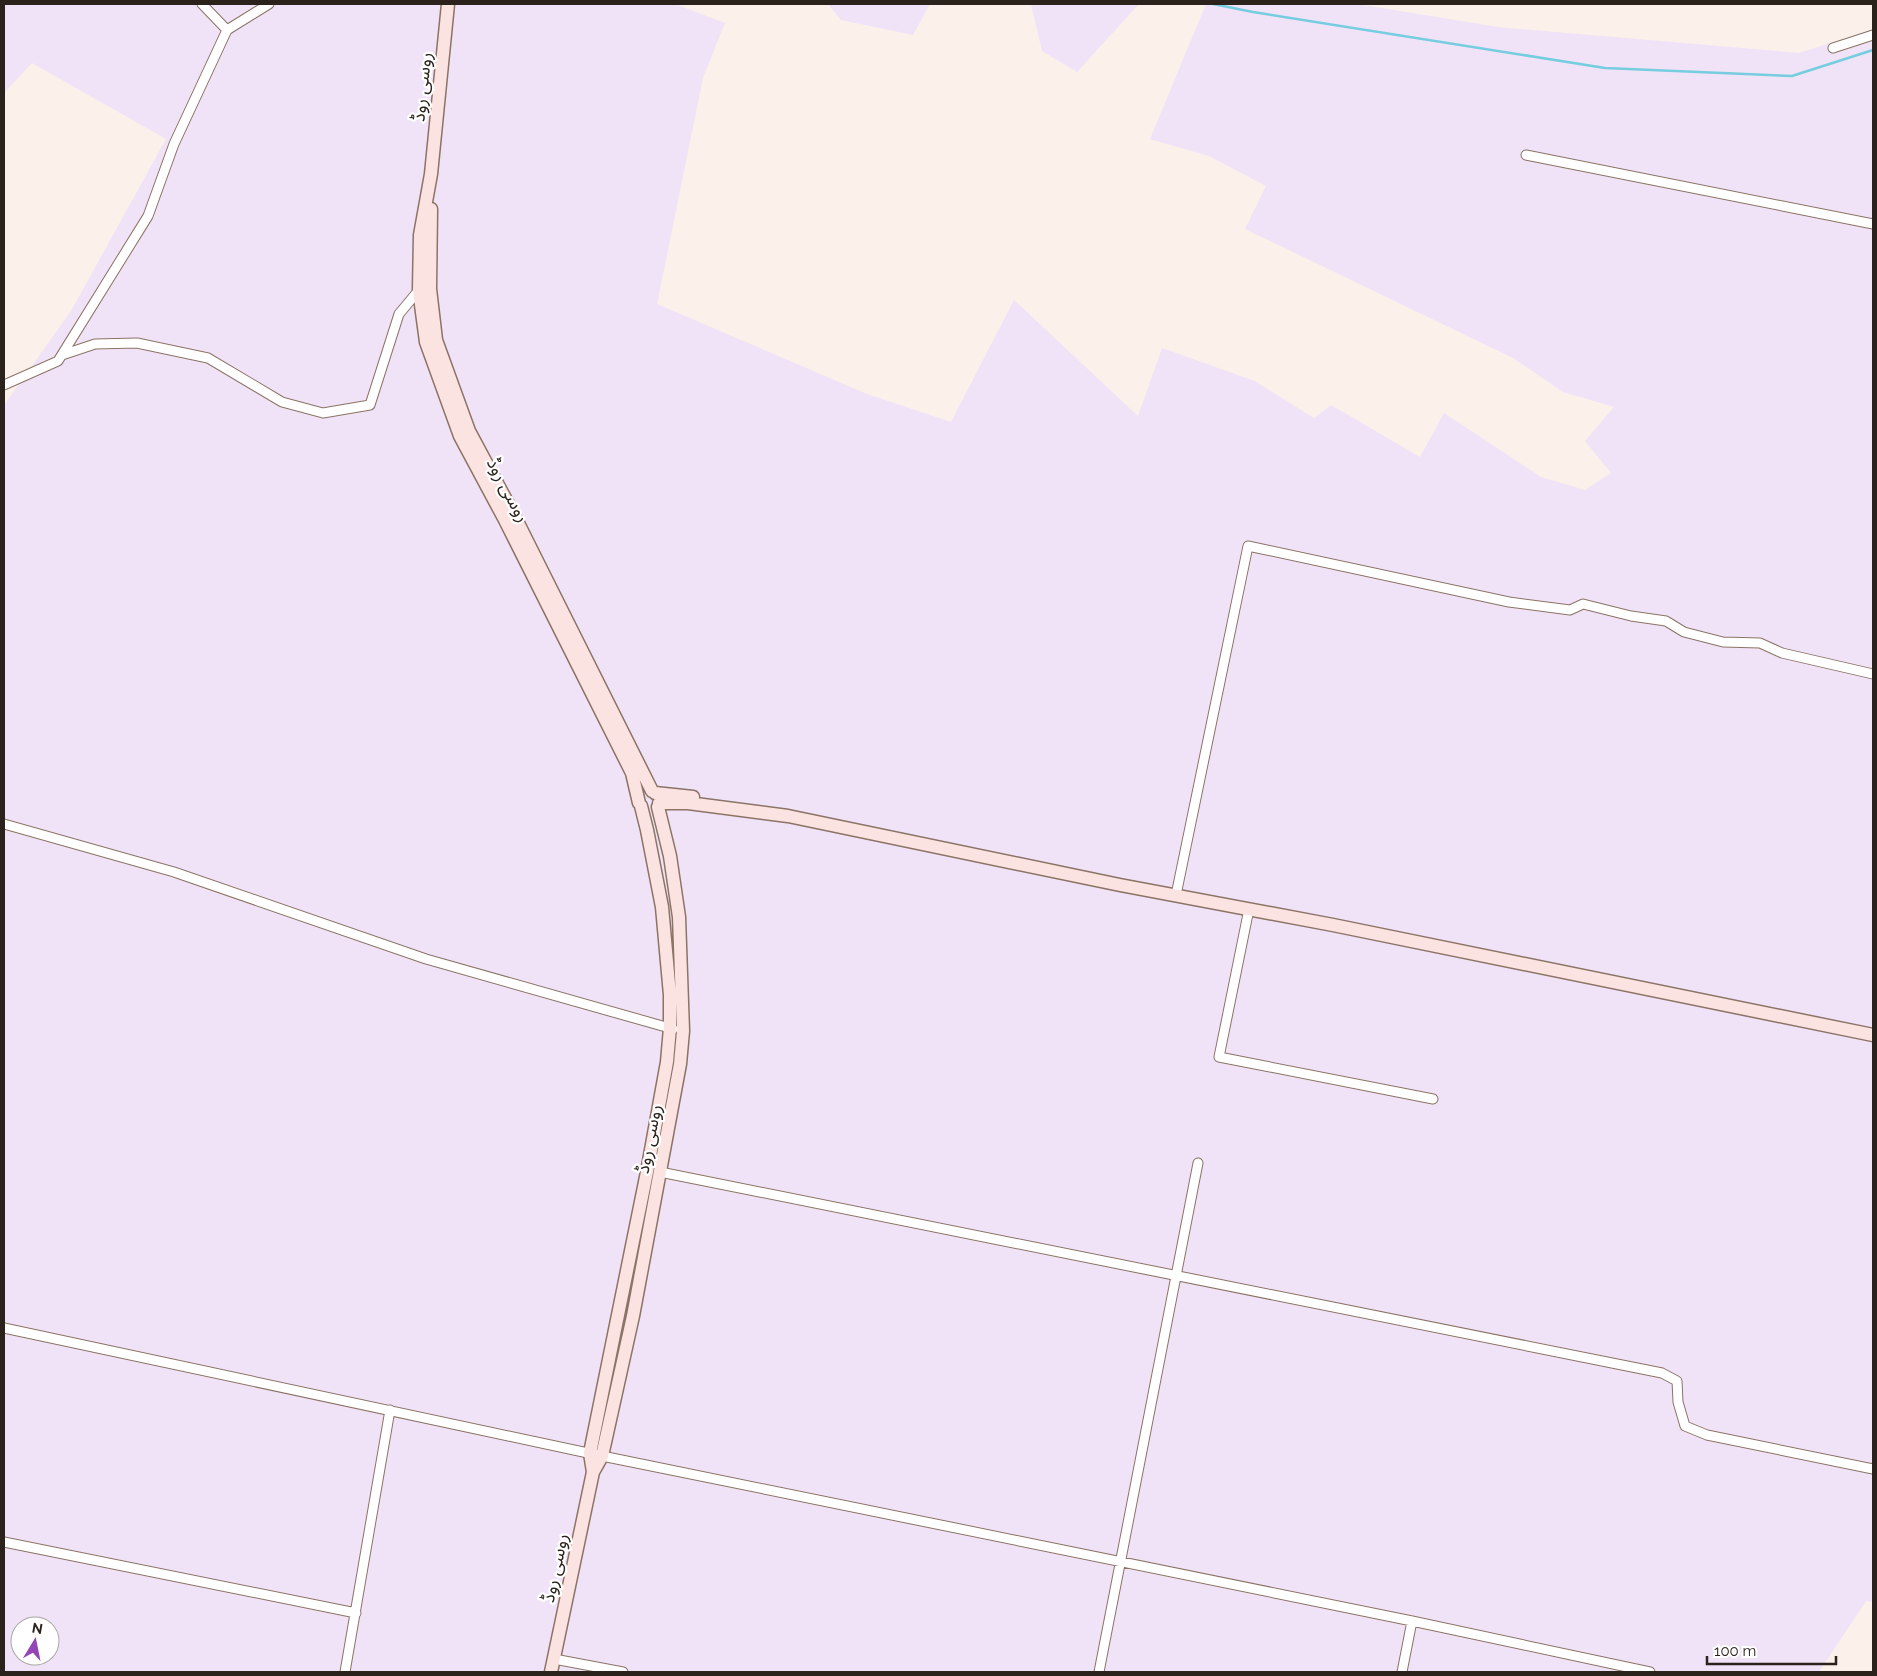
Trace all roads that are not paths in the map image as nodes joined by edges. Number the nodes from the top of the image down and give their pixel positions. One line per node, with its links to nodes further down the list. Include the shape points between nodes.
1 (202, 4): 4 (street)
2 (269, 4): 4 (street)
3 (448, 4): 8 (main road, روسی روڈ)
4 (227, 30): 11 (street, via 174,144 148,216)
5 (1873, 35): 6 (street)
6 (1833, 48)
7 (1526, 155): 9 (street)
8 (431, 174): 10 (main road, روسی روڈ, via 420,236); 14 (main road, روسی روڈ, via 430,289 436,340 469,431)
9 (1873, 224)
10 (419, 290): 11 (street, via 399,314 370,405 323,413 306,409 282,402 208,358 137,343 95,344); 15 (main road, روسی روڈ, via 426,342 460,436 632,773)
11 (62, 355): 12 (street, via 58,361)
12 (4, 385)
13 (1873, 674): 17 (street, via 1782,653 1760,643 1723,642 1684,632 1666,621 1583,604 1570,610 1510,602 1248,546)
14 (656, 798): 15 (main road, via 648,791 641,795); 17 (main road, via 788,816); 20 (main road, روسی روڈ, via 670,856 679,916)
15 (640, 805): 19 (main road, روسی روڈ, via 662,907)
16 (4, 824): 19 (street, via 174,872 426,959)
17 (1176, 895): 18 (main road)
18 (1249, 909): 21 (main road); 22 (street, via 1219,1058)
19 (670, 1028): 20 (street); 28 (main road, روسی روڈ, via 667,1062)
20 (683, 1031): 24 (main road, روسی روڈ)
21 (1873, 1035)
22 (1433, 1099)
23 (1198, 1163): 25 (street)
24 (660, 1172): 25 (street); 28 (main road, روسی روڈ, via 633,1316)
25 (1177, 1274): 29 (street, via 1662,1373 1677,1381 1678,1402 1685,1426 1707,1434); 31 (street)
26 (4, 1328): 27 (street)
27 (390, 1410): 28 (street); 32 (street)
28 (596, 1454): 31 (street); 34 (main road, روسی روڈ)
29 (1873, 1469)
30 (4, 1542): 32 (street)
31 (1120, 1562): 33 (street); 38 (street)
32 (356, 1614): 35 (street)
33 (1412, 1621): 39 (street); 40 (street)
34 (554, 1659): 36 (main road, روسی روڈ); 37 (street)
35 (345, 1672)
36 (551, 1672)
37 (623, 1672)
38 (1099, 1672)
39 (1402, 1672)
40 (1650, 1672)

